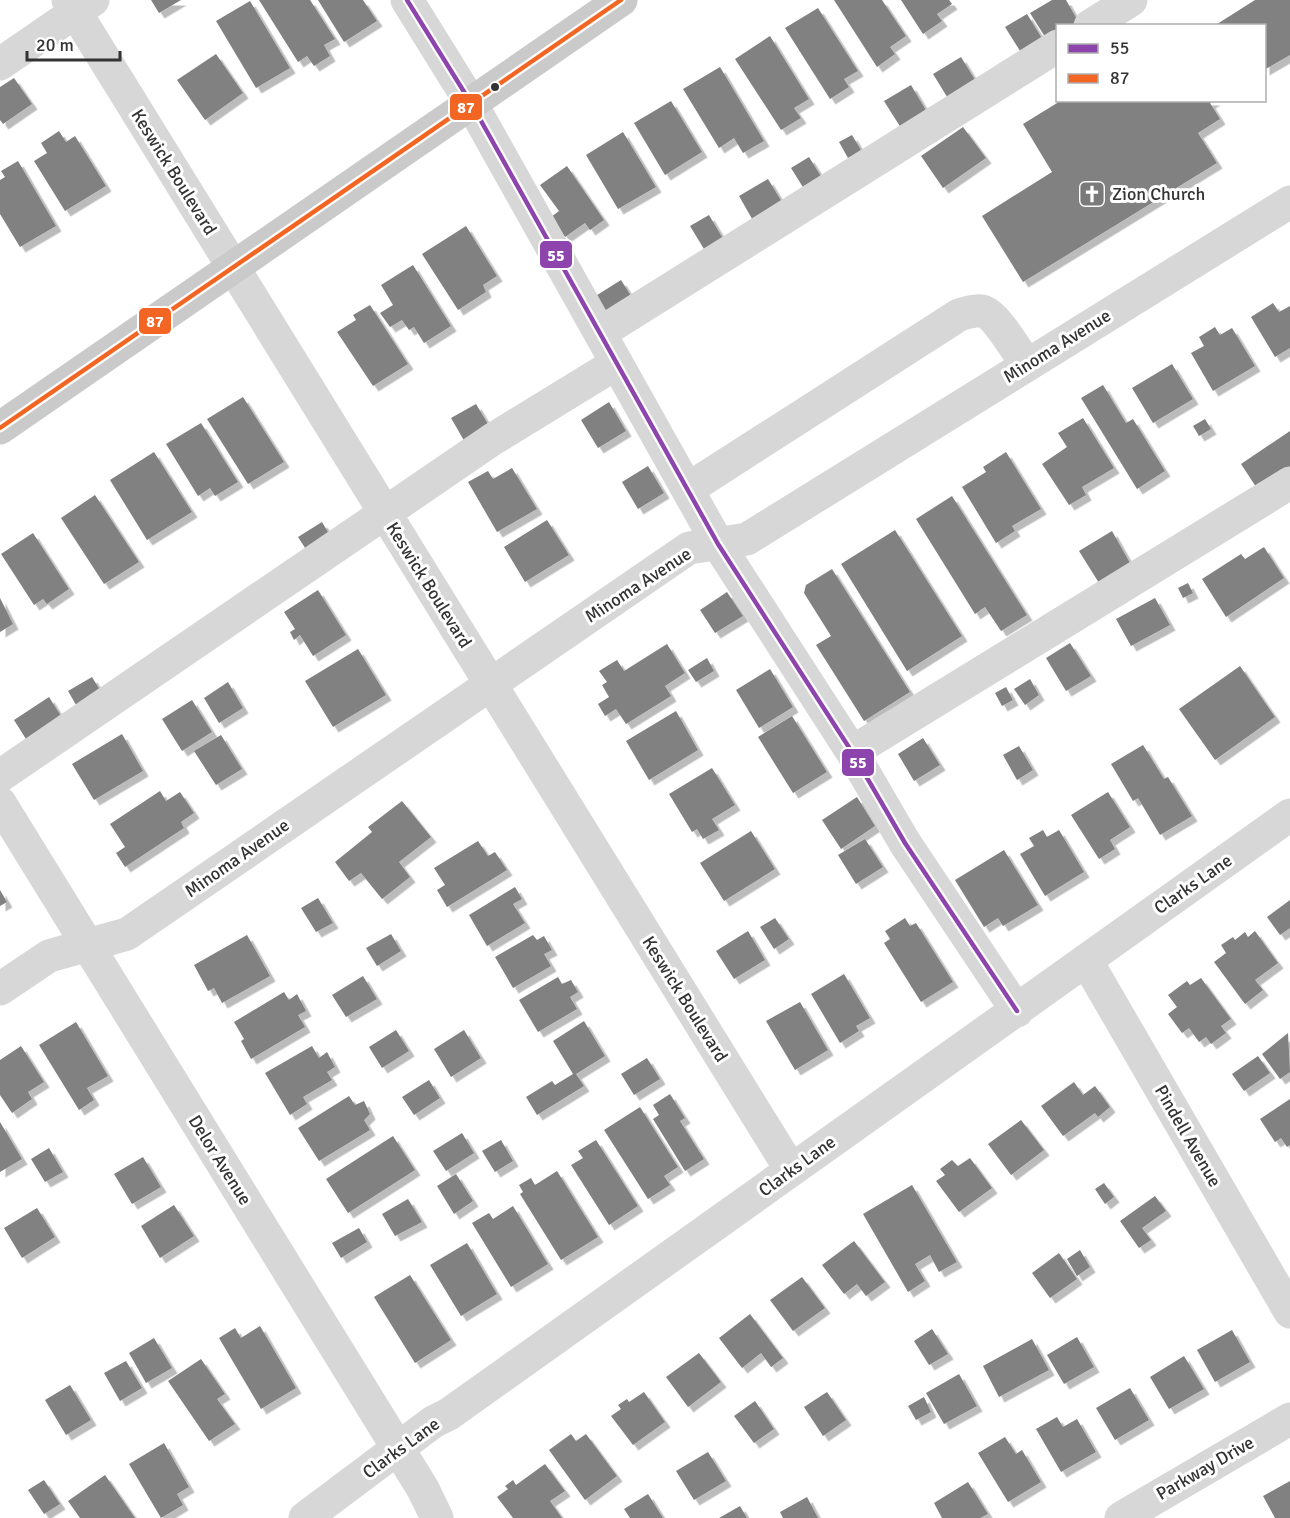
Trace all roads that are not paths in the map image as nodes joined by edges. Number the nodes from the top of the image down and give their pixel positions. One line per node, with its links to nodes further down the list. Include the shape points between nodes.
1 (407, 0): 8 (street)
2 (621, 0): 8 (main road)
3 (1131, 0): 5 (street)
4 (79, 4): 7 (street); 10 (street, Keswick Boulevard)
5 (1093, 24)
6 (1056, 47): 11 (street)
7 (0, 64)
8 (471, 103): 10 (main road); 11 (street)
9 (1290, 202): 13 (street, Minoma Avenue)
10 (233, 267): 14 (main road); 17 (street, Keswick Boulevard)
11 (600, 333): 12 (street)
12 (617, 363): 16 (street); 17 (street, via 493,439)
13 (1027, 365): 16 (street, via 992,317 983,311 965,313); 18 (street, Minoma Avenue, via 747,538)
14 (0, 428)
15 (1290, 483): 20 (street)
16 (688, 489): 18 (street)
17 (386, 515): 19 (street, Keswick Boulevard); 21 (street)
18 (718, 544): 19 (street, Minoma Avenue, via 689,548); 20 (street)
19 (490, 684): 24 (street, Minoma Avenue, via 127,934); 28 (street, Keswick Boulevard)
20 (852, 752): 27 (street, via 905,843)
21 (0, 776)
22 (0, 804): 24 (street, Delor Avenue)
23 (1290, 816): 25 (street, Clarks Lane)
24 (89, 945): 26 (street, Minoma Avenue, via 49,956); 31 (street, Delor Avenue)
25 (1086, 960): 27 (street, Clarks Lane); 29 (street, Pindell Avenue)
26 (0, 989)
27 (1017, 1011): 28 (street, Clarks Lane)
28 (791, 1170): 31 (street, Clarks Lane)
29 (1290, 1312)
30 (1290, 1419): 34 (street, Parkway Drive)
31 (398, 1449): 32 (street, Clarks Lane); 33 (street, Delor Avenue)
32 (305, 1518)
33 (437, 1518)
34 (1121, 1518)

